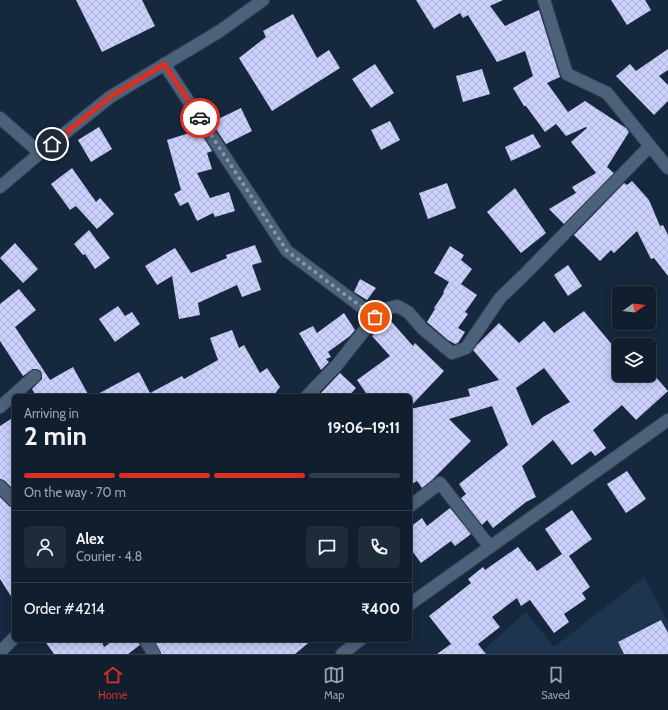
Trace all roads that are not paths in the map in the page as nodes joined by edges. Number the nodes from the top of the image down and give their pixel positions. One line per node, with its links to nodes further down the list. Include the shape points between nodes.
1 (263, 0): 3 (street, via 220,31)
2 (544, 0): 5 (street, via 567,74 607,93)
3 (164, 64): 6 (street, via 110,97); 9 (street, via 287,251)
4 (0, 118): 6 (street)
5 (650, 146): 7 (street); 9 (street, via 500,298 466,348 452,353 423,330 408,312 397,306 381,310)
6 (40, 153): 8 (street)
7 (668, 168)
8 (0, 187)
9 (375, 317): 12 (street)
10 (35, 376): 11 (street)
11 (15, 394)
12 (310, 394)
13 (12, 396): 14 (street)
14 (0, 407)
15 (668, 420): 19 (street)
16 (0, 486): 17 (street)
17 (12, 499)
18 (412, 504): 19 (street, via 440,483)
19 (490, 547): 20 (street)
20 (412, 603)
21 (12, 640): 24 (street)
22 (146, 642): 25 (street)
23 (357, 642): 26 (street)
24 (0, 652)
25 (154, 654)
26 (342, 654)

